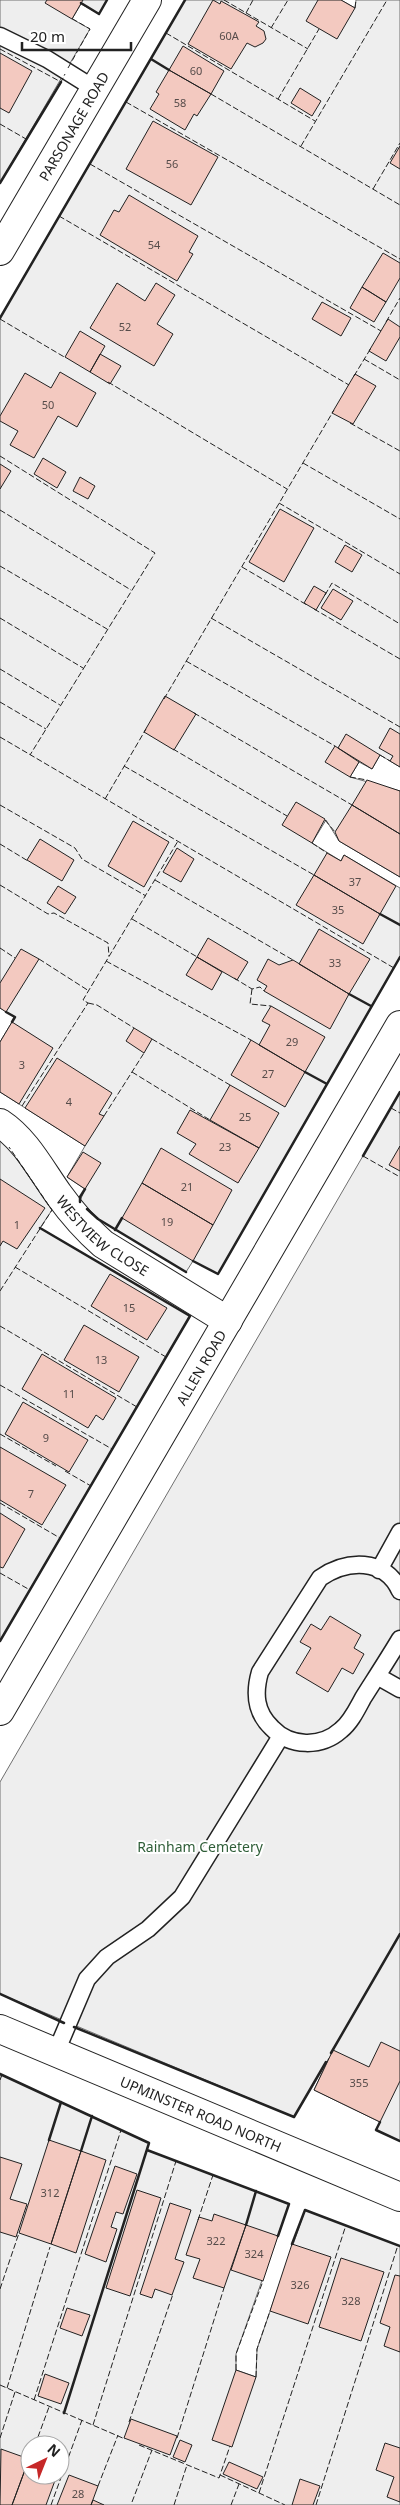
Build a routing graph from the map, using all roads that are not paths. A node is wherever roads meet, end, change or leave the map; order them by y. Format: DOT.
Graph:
graph roads {
  1 [pos="147,0"];
  2 [pos="0,36"];
  3 [pos="95,89"];
  4 [pos="0,251"];
  5 [pos="400,1025"];
  6 [pos="0,1123"];
  7 [pos="228,1321"];
  8 [pos="400,1532"];
  9 [pos="379,1570"];
  10 [pos="400,1590"];
  11 [pos="400,1639"];
  12 [pos="377,1676"];
  13 [pos="400,1689"];
  14 [pos="0,1711"];
  15 [pos="282,1736"];
  16 [pos="0,2029"];
  17 [pos="56,2052"];
  18 [pos="400,2197"];
  1 -- 3 [label="street, PARSONAGE ROAD"];
  2 -- 3 [label="lane"];
  3 -- 4 [label="street, PARSONAGE ROAD"];
  5 -- 7 [label="street, ALLEN ROAD"];
  6 -- 7 [label="street, WESTVIEW CLOSE"];
  7 -- 14 [label="street, ALLEN ROAD"];
  8 -- 9 [label="lane"];
  9 -- 10 [label="lane"];
  9 -- 15 [label="lane"];
  11 -- 12 [label="lane"];
  12 -- 13 [label="lane"];
  12 -- 15 [label="lane"];
  15 -- 17 [label="lane"];
  16 -- 17 [label="street, UPMINSTER ROAD NORTH"];
  17 -- 18 [label="street, UPMINSTER ROAD NORTH"];
}
